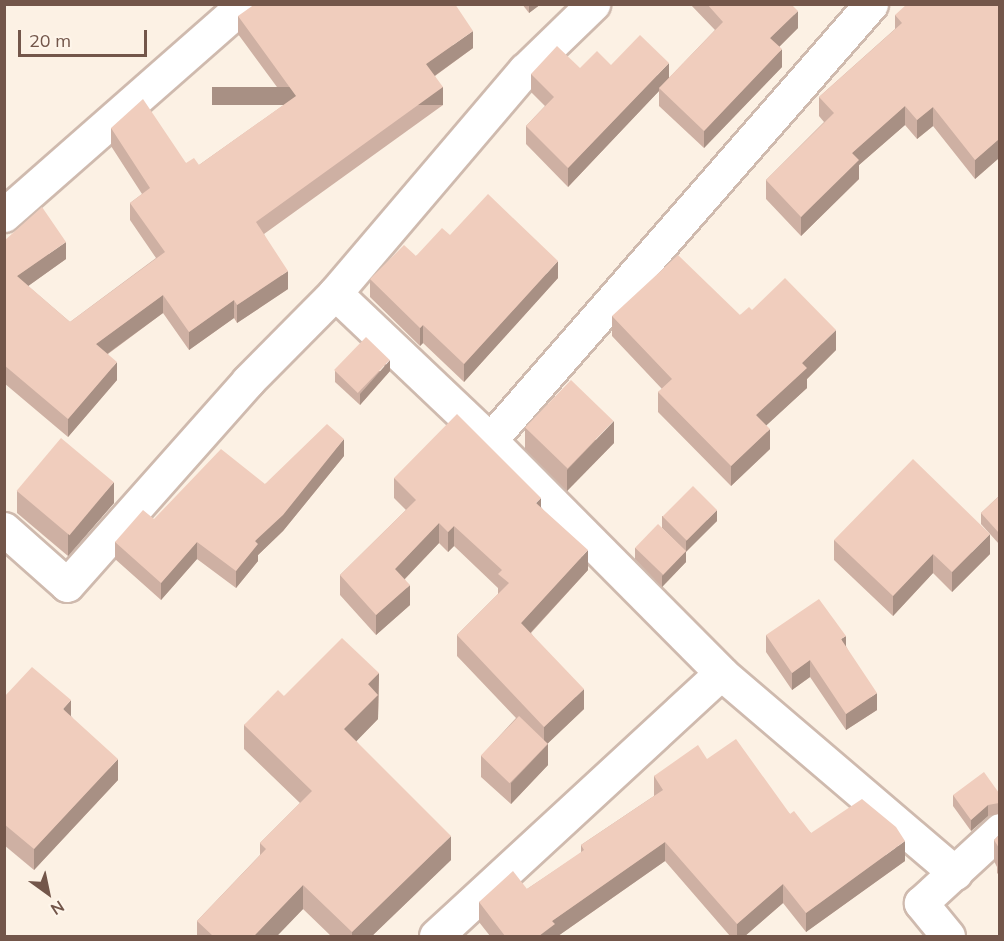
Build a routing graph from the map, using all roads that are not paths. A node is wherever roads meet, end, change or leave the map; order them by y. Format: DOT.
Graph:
graph roads {
  1 [pos="244,4"];
  2 [pos="593,4"];
  3 [pos="871,4"];
  4 [pos="4,215"];
  5 [pos="334,293"];
  6 [pos="490,440"];
  7 [pos="4,529"];
  8 [pos="721,673"];
  9 [pos="999,830"];
  10 [pos="955,873"];
  11 [pos="436,936"];
  12 [pos="948,936"];
  1 -- 4 [label="street"];
  2 -- 5 [label="street"];
  3 -- 6 [label="street"];
  5 -- 6 [label="street"];
  5 -- 7 [label="street"];
  6 -- 8 [label="street"];
  8 -- 10 [label="street"];
  8 -- 11 [label="street"];
  9 -- 10 [label="street"];
  10 -- 12 [label="street"];
}
